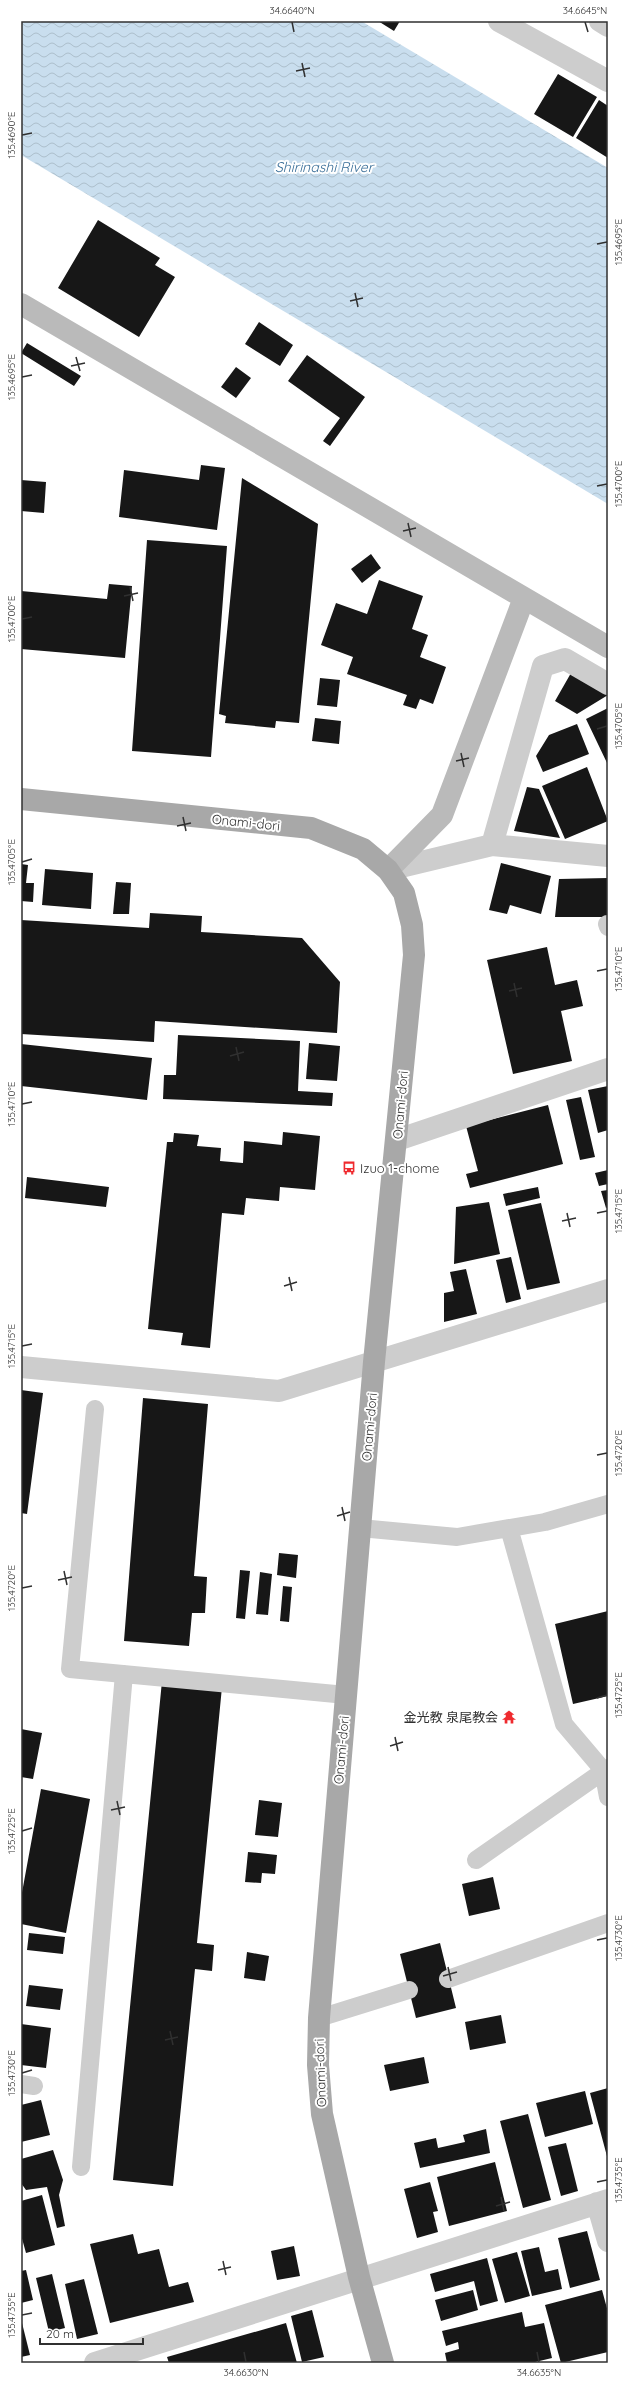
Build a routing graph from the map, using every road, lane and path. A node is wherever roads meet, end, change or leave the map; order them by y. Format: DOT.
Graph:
graph roads {
  1 [pos="499,21"];
  2 [pos="600,21"];
  3 [pos="608,26"];
  4 [pos="608,80"];
  5 [pos="21,304"];
  6 [pos="524,598"];
  7 [pos="608,647"];
  8 [pos="608,684"];
  9 [pos="21,799"];
  10 [pos="492,845"];
  11 [pos="608,856"];
  12 [pos="388,870"];
  13 [pos="608,1069"];
  14 [pos="397,1140"];
  15 [pos="608,1290"];
  16 [pos="374,1362"];
  17 [pos="21,1367"];
  18 [pos="95,1409"];
  19 [pos="608,1504"];
  20 [pos="360,1528"];
  21 [pos="509,1528"];
  22 [pos="124,1674"];
  23 [pos="346,1695"];
  24 [pos="606,1769"];
  25 [pos="608,1797"];
  26 [pos="476,1860"];
  27 [pos="608,1923"];
  28 [pos="448,1979"];
  29 [pos="409,1990"];
  30 [pos="319,2018"];
  31 [pos="81,2167"];
  32 [pos="602,2201"];
  33 [pos="608,2241"];
  34 [pos="359,2277"];
  35 [pos="95,2363"];
  36 [pos="383,2363"];
  1 -- 4 [label="street"];
  2 -- 3 [label="street"];
  5 -- 6 [label="street"];
  6 -- 7 [label="street"];
  6 -- 12 [label="street"];
  8 -- 10 [label="street"];
  9 -- 12 [label="main road, Onami-dori"];
  10 -- 11 [label="street"];
  10 -- 12 [label="street"];
  12 -- 14 [label="main road, Onami-dori"];
  13 -- 14 [label="street"];
  14 -- 16 [label="main road, Onami-dori"];
  15 -- 16 [label="street"];
  16 -- 17 [label="street"];
  16 -- 20 [label="main road, Onami-dori"];
  18 -- 22 [label="lane"];
  19 -- 21 [label="lane"];
  20 -- 21 [label="lane"];
  20 -- 23 [label="main road, Onami-dori"];
  21 -- 24 [label="lane"];
  22 -- 23 [label="lane"];
  22 -- 31 [label="lane"];
  23 -- 30 [label="main road, Onami-dori"];
  24 -- 25 [label="lane"];
  24 -- 26 [label="lane"];
  27 -- 28 [label="lane"];
  29 -- 30 [label="lane"];
  30 -- 34 [label="main road, Onami-dori"];
  32 -- 33 [label="street"];
  32 -- 34 [label="street"];
  34 -- 35 [label="street"];
  34 -- 36 [label="main road, Onami-dori"];
}
